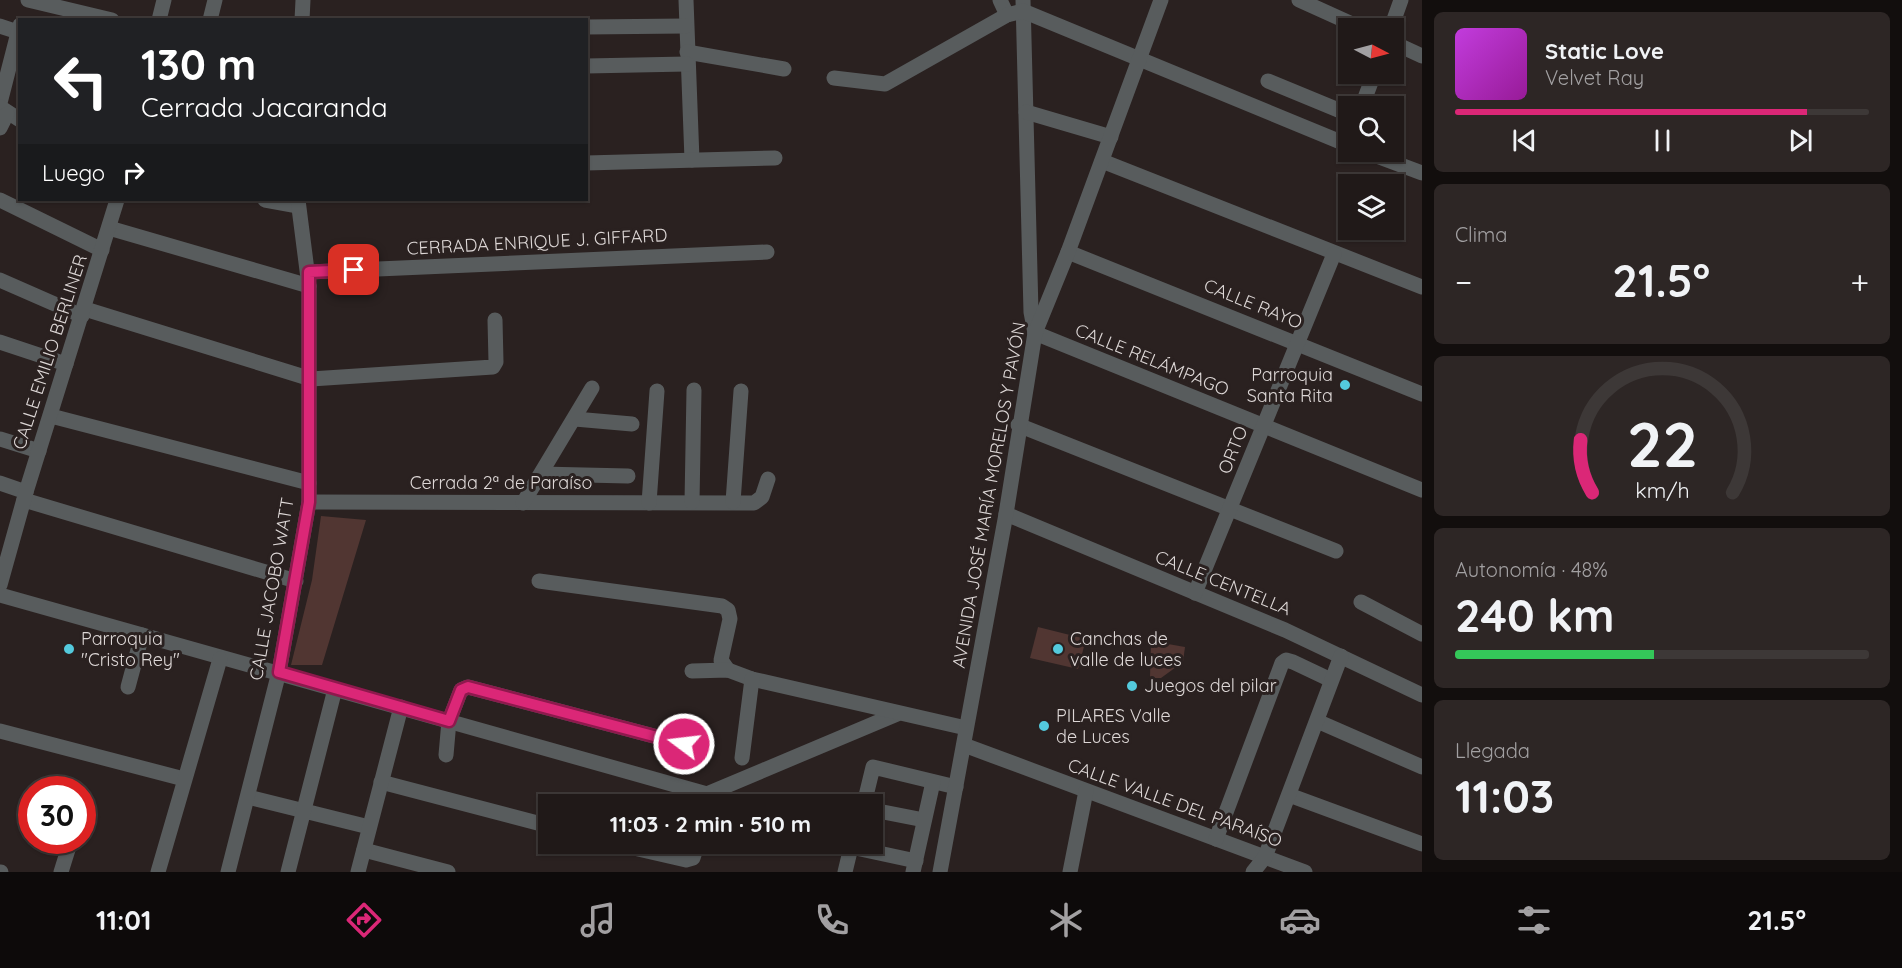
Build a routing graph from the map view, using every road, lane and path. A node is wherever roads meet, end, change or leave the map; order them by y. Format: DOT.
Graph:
graph roads {
  1 [pos="26,0"];
  2 [pos="164,0"];
  3 [pos="215,0"];
  4 [pos="303,0"];
  5 [pos="686,0"];
  6 [pos="1000,0"];
  7 [pos="1161,0"];
  8 [pos="1299,0"];
  9 [pos="1401,0"];
  10 [pos="1023,6"];
  11 [pos="1007,15"];
  12 [pos="21,18"];
  13 [pos="103,18"];
  14 [pos="160,18"];
  15 [pos="210,18"];
  16 [pos="302,18"];
  17 [pos="1339,18"];
  18 [pos="1395,18"];
  19 [pos="18,25"];
  20 [pos="0,26"];
  21 [pos="685,26"];
  22 [pos="588,27"];
  23 [pos="18,31"];
  24 [pos="1404,48"];
  25 [pos="1422,56"];
  26 [pos="687,58"];
  27 [pos="1139,58"];
  28 [pos="588,66"];
  29 [pos="784,69"];
  30 [pos="834,78"];
  31 [pos="1269,81"];
  32 [pos="1338,110"];
  33 [pos="1026,112"];
  34 [pos="5,114"];
  35 [pos="1111,137"];
  36 [pos="1338,138"];
  37 [pos="775,158"];
  38 [pos="692,160"];
  39 [pos="1102,161"];
  40 [pos="1393,162"];
  41 [pos="588,163"];
  42 [pos="1422,173"];
  43 [pos="0,200"];
  44 [pos="117,201"];
  45 [pos="276,201"];
  46 [pos="298,203"];
  47 [pos="109,228"];
  48 [pos="102,250"];
  49 [pos="767,252"];
  50 [pos="1068,252"];
  51 [pos="1334,254"];
  52 [pos="309,279"];
  53 [pos="0,280"];
  54 [pos="1422,287"];
  55 [pos="83,313"];
  56 [pos="495,320"];
  57 [pos="1035,333"];
  58 [pos="0,342"];
  59 [pos="1299,344"];
  60 [pos="66,364"];
  61 [pos="311,379"];
  62 [pos="592,388"];
  63 [pos="657,390"];
  64 [pos="694,390"];
  65 [pos="741,391"];
  66 [pos="1422,394"];
  67 [pos="51,416"];
  68 [pos="575,419"];
  69 [pos="632,424"];
  70 [pos="1018,425"];
  71 [pos="1263,426"];
  72 [pos="0,439"];
  73 [pos="39,451"];
  74 [pos="541,474"];
  75 [pos="628,476"];
  76 [pos="768,479"];
  77 [pos="0,483"];
  78 [pos="309,483"];
  79 [pos="1422,490"];
  80 [pos="25,496"];
  81 [pos="309,502"];
  82 [pos="692,502"];
  83 [pos="733,502"];
  84 [pos="523,503"];
  85 [pos="649,503"];
  86 [pos="1231,508"];
  87 [pos="1006,514"];
  88 [pos="1336,551"];
  89 [pos="2,569"];
  90 [pos="296,581"];
  91 [pos="539,581"];
  92 [pos="0,585"];
  93 [pos="1195,593"];
  94 [pos="0,595"];
  95 [pos="1361,602"];
  96 [pos="1422,634"];
  97 [pos="142,635"];
  98 [pos="1341,656"];
  99 [pos="220,658"];
  100 [pos="728,670"];
  101 [pos="692,671"];
  102 [pos="279,672"];
  103 [pos="752,679"];
  104 [pos="1331,680"];
  105 [pos="128,687"];
  106 [pos="335,689"];
  107 [pos="1422,695"];
  108 [pos="401,707"];
  109 [pos="897,714"];
  110 [pos="449,721"];
  111 [pos="1317,721"];
  112 [pos="966,728"];
  113 [pos="0,731"];
  114 [pos="684,744"];
  115 [pos="964,745"];
  116 [pos="446,755"];
  117 [pos="742,758"];
  118 [pos="1422,767"];
  119 [pos="184,779"];
  120 [pos="381,782"];
  121 [pos="933,782"];
  122 [pos="956,787"];
  123 [pos="1086,790"];
  124 [pos="690,794"];
  125 [pos="717,794"];
  126 [pos="866,794"];
  127 [pos="1289,795"];
  128 [pos="248,797"];
  129 [pos="303,811"];
  130 [pos="883,812"];
  131 [pos="924,820"];
  132 [pos="538,823"];
  133 [pos="369,827"];
  134 [pos="1216,839"];
  135 [pos="1422,844"];
  136 [pos="364,850"];
  137 [pos="67,854"];
  138 [pos="660,854"];
  139 [pos="694,854"];
  140 [pos="849,854"];
  141 [pos="878,854"];
  142 [pos="1265,857"];
  143 [pos="915,866"];
  144 [pos="61,872"];
  145 [pos="158,872"];
  146 [pos="228,872"];
  147 [pos="288,872"];
  148 [pos="358,872"];
  149 [pos="448,872"];
  150 [pos="845,872"];
  151 [pos="940,872"];
  152 [pos="1070,872"];
  153 [pos="1253,872"];
  154 [pos="1305,872"];
  1 -- 12 [label="street"];
  1 -- 13 [label="street"];
  2 -- 14 [label="street"];
  3 -- 15 [label="street"];
  4 -- 16 [label="street"];
  5 -- 21 [label="street"];
  6 -- 11 [label="street"];
  7 -- 27 [label="street, AVENIDA JOSÉ MARÍA MORELOS Y PAVÓN"];
  8 -- 17 [label="street"];
  9 -- 18 [label="street"];
  10 -- 11 [label="street"];
  10 -- 27 [label="street"];
  10 -- 33 [label="street"];
  11 -- 30 [label="street"];
  19 -- 20 [label="street"];
  21 -- 22 [label="street"];
  21 -- 26 [label="street"];
  23 -- 34 [label="street"];
  24 -- 25 [label="street"];
  26 -- 28 [label="street"];
  26 -- 29 [label="street"];
  26 -- 38 [label="street"];
  27 -- 35 [label="street, AVENIDA JOSÉ MARÍA MORELOS Y PAVÓN"];
  27 -- 36 [label="street"];
  31 -- 32 [label="street"];
  33 -- 35 [label="street"];
  33 -- 57 [label="street"];
  35 -- 39 [label="street, AVENIDA JOSÉ MARÍA MORELOS Y PAVÓN"];
  37 -- 38 [label="street"];
  38 -- 41 [label="street"];
  39 -- 50 [label="street, AVENIDA JOSÉ MARÍA MORELOS Y PAVÓN"];
  39 -- 51 [label="street"];
  40 -- 42 [label="street"];
  43 -- 48 [label="street"];
  44 -- 47 [label="street, CALLE EMILIO BERLINER"];
  45 -- 46 [label="street"];
  46 -- 52 [label="street, CALLE JACOBO WATT"];
  47 -- 48 [label="street, CALLE EMILIO BERLINER"];
  47 -- 52 [label="street, CERRADA ENRIQUE J. GIFFARD"];
  48 -- 55 [label="street, CALLE EMILIO BERLINER"];
  49 -- 52 [label="street, CERRADA ENRIQUE J. GIFFARD"];
  50 -- 57 [label="street, AVENIDA JOSÉ MARÍA MORELOS Y PAVÓN"];
  50 -- 59 [label="street, CALLE RAYO"];
  51 -- 54 [label="street"];
  51 -- 59 [label="street, ORTO"];
  52 -- 61 [label="street, CALLE JACOBO WATT"];
  53 -- 55 [label="street"];
  55 -- 60 [label="street, CALLE EMILIO BERLINER"];
  55 -- 61 [label="street"];
  56 -- 61 [label="street"];
  57 -- 70 [label="street, AVENIDA JOSÉ MARÍA MORELOS Y PAVÓN"];
  57 -- 71 [label="street, CALLE RELÁMPAGO"];
  58 -- 60 [label="street"];
  59 -- 66 [label="street, CALLE RAYO"];
  59 -- 71 [label="street, ORTO"];
  60 -- 67 [label="street, CALLE EMILIO BERLINER"];
  61 -- 78 [label="street, CALLE JACOBO WATT"];
  62 -- 68 [label="street"];
  63 -- 85 [label="street"];
  64 -- 82 [label="street"];
  65 -- 83 [label="street"];
  67 -- 73 [label="street, CALLE EMILIO BERLINER"];
  67 -- 78 [label="street"];
  68 -- 69 [label="street"];
  68 -- 74 [label="street"];
  70 -- 86 [label="street"];
  70 -- 87 [label="street, AVENIDA JOSÉ MARÍA MORELOS Y PAVÓN"];
  71 -- 79 [label="street, CALLE RELÁMPAGO"];
  71 -- 86 [label="street, ORTO"];
  72 -- 73 [label="street"];
  73 -- 80 [label="street, CALLE EMILIO BERLINER"];
  74 -- 75 [label="street"];
  74 -- 84 [label="street"];
  76 -- 83 [label="street, Cerrada 2ª de Paraíso"];
  77 -- 80 [label="street"];
  78 -- 81 [label="street, CALLE JACOBO WATT"];
  80 -- 89 [label="street, CALLE EMILIO BERLINER"];
  80 -- 90 [label="street"];
  81 -- 84 [label="street, Cerrada 2ª de Paraíso"];
  81 -- 90 [label="street, CALLE JACOBO WATT"];
  82 -- 83 [label="street, Cerrada 2ª de Paraíso"];
  82 -- 85 [label="street, Cerrada 2ª de Paraíso"];
  84 -- 85 [label="street, Cerrada 2ª de Paraíso"];
  86 -- 88 [label="street"];
  86 -- 93 [label="street, ORTO"];
  87 -- 93 [label="street, CALLE CENTELLA"];
  87 -- 112 [label="street, AVENIDA JOSÉ MARÍA MORELOS Y PAVÓN"];
  89 -- 92 [label="street, CALLE EMILIO BERLINER"];
  90 -- 102 [label="street, CALLE JACOBO WATT"];
  91 -- 100 [label="street"];
  93 -- 98 [label="street, CALLE CENTELLA"];
  94 -- 97 [label="street"];
  95 -- 96 [label="street"];
  97 -- 99 [label="street"];
  97 -- 105 [label="street"];
  98 -- 104 [label="street"];
  98 -- 107 [label="street, CALLE CENTELLA"];
  99 -- 102 [label="street"];
  99 -- 119 [label="street"];
  100 -- 101 [label="street"];
  100 -- 103 [label="street"];
  102 -- 106 [label="street"];
  102 -- 128 [label="street, CALLE JACOBO WATT"];
  103 -- 109 [label="street"];
  103 -- 117 [label="street"];
  104 -- 111 [label="street"];
  104 -- 134 [label="street"];
  106 -- 108 [label="street"];
  106 -- 129 [label="street"];
  108 -- 110 [label="street"];
  108 -- 120 [label="street"];
  109 -- 112 [label="street"];
  109 -- 125 [label="street"];
  110 -- 114 [label="street"];
  110 -- 116 [label="street"];
  110 -- 124 [label="street"];
  111 -- 118 [label="street"];
  111 -- 127 [label="street"];
  112 -- 115 [label="street, AVENIDA JOSÉ MARÍA MORELOS Y PAVÓN"];
  113 -- 119 [label="street"];
  115 -- 122 [label="street, AVENIDA JOSÉ MARÍA MORELOS Y PAVÓN"];
  115 -- 123 [label="street, CALLE VALLE DEL PARAÍSO"];
  119 -- 145 [label="street"];
  120 -- 132 [label="street"];
  120 -- 133 [label="street"];
  121 -- 122 [label="street"];
  121 -- 126 [label="street"];
  121 -- 131 [label="street"];
  122 -- 151 [label="street, AVENIDA JOSÉ MARÍA MORELOS Y PAVÓN"];
  123 -- 134 [label="street, CALLE VALLE DEL PARAÍSO"];
  123 -- 152 [label="street"];
  127 -- 135 [label="street"];
  127 -- 142 [label="street"];
  128 -- 129 [label="street"];
  128 -- 146 [label="street, CALLE JACOBO WATT"];
  129 -- 133 [label="street"];
  129 -- 147 [label="street"];
  130 -- 131 [label="street"];
  131 -- 143 [label="street"];
  133 -- 136 [label="street"];
  134 -- 142 [label="street, CALLE VALLE DEL PARAÍSO"];
  136 -- 148 [label="street"];
  136 -- 149 [label="street"];
  137 -- 144 [label="street"];
  138 -- 139 [label="street"];
  140 -- 150 [label="street"];
  141 -- 143 [label="street"];
  142 -- 153 [label="street"];
  142 -- 154 [label="street, CALLE VALLE DEL PARAÍSO"];
}
